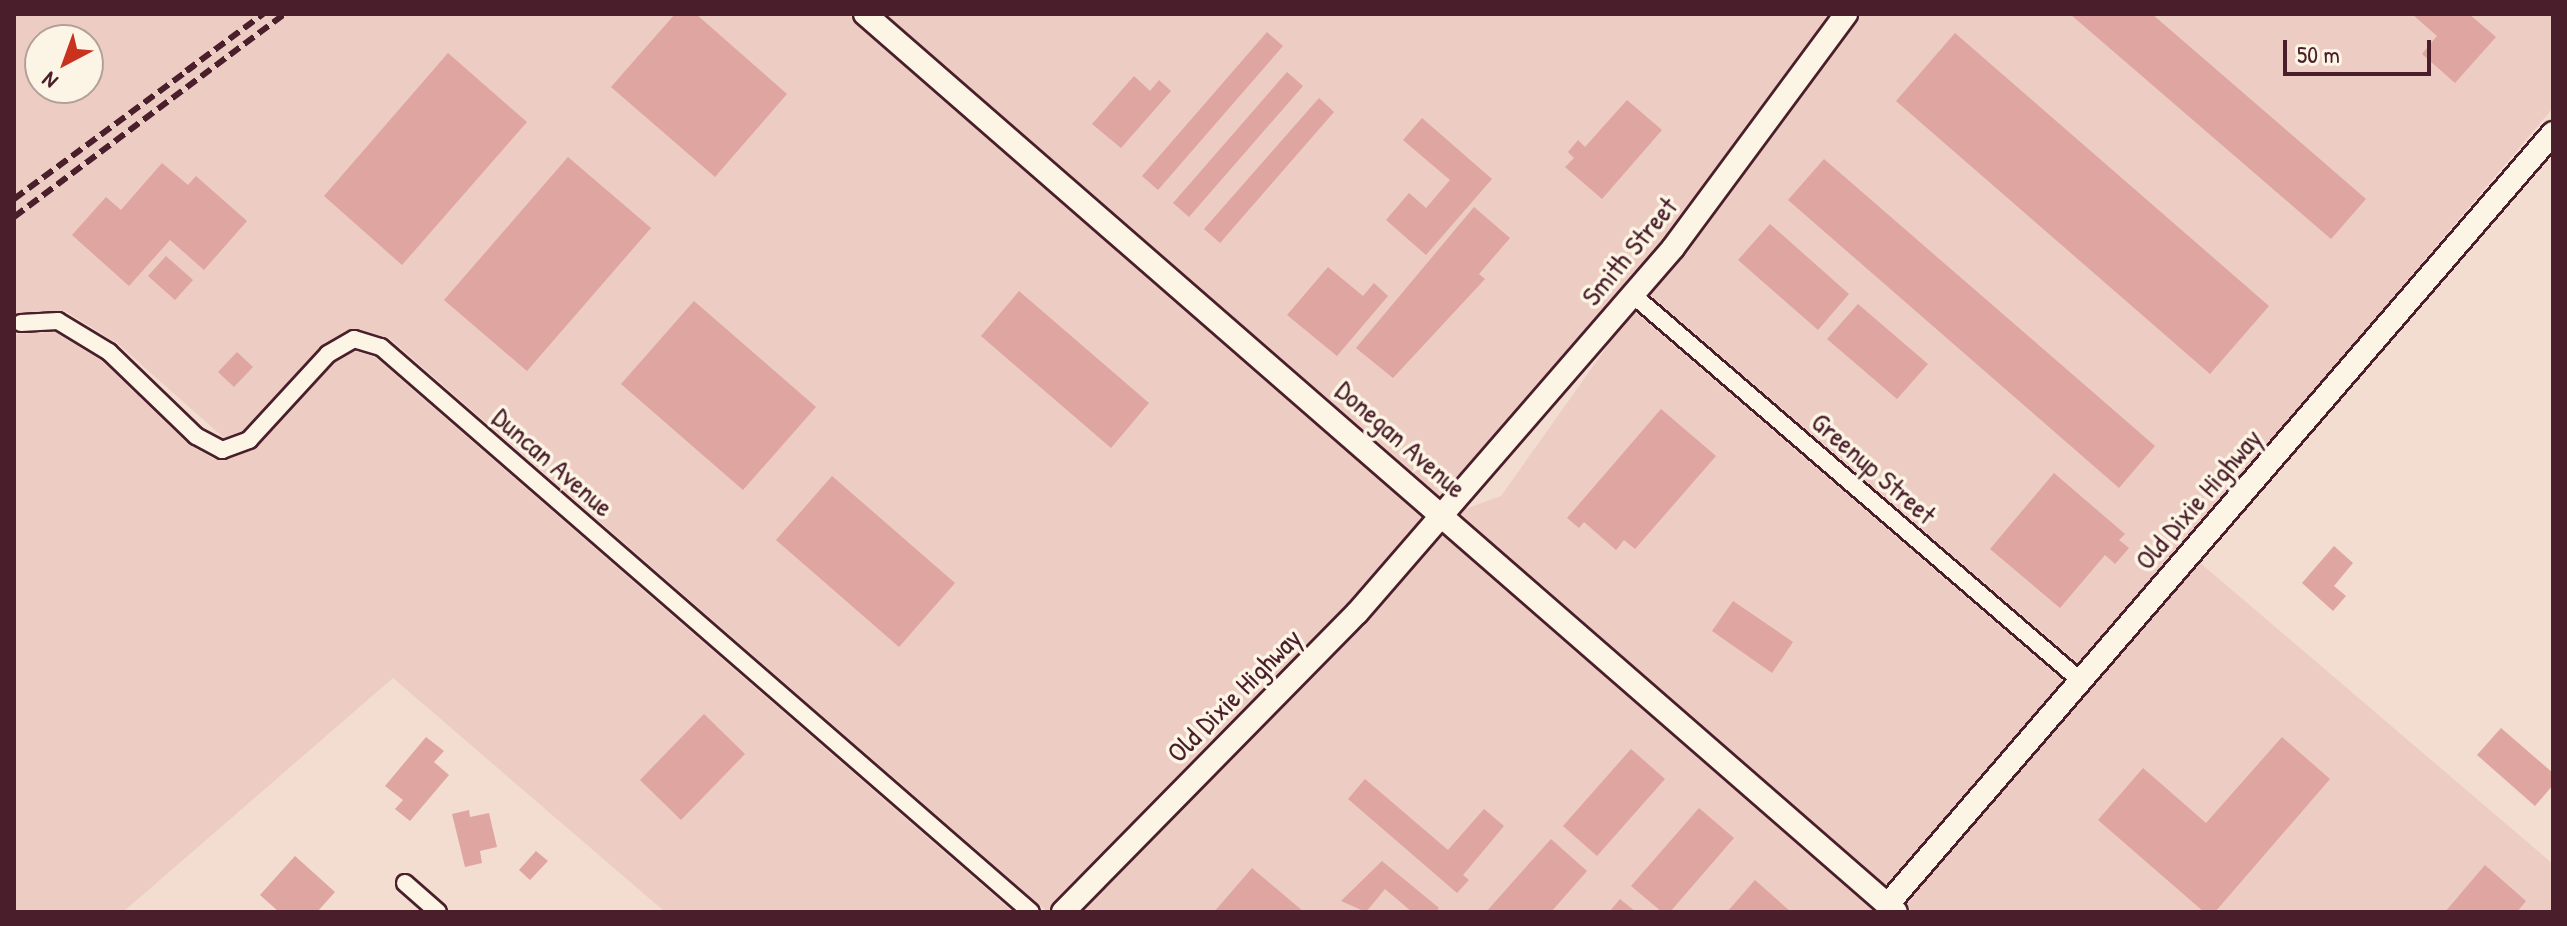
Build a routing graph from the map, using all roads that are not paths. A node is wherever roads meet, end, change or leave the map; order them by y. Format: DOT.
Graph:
graph roads {
  1 [pos="865,14"];
  2 [pos="1846,14"];
  3 [pos="2553,133"];
  4 [pos="1633,295"];
  5 [pos="21,323"];
  6 [pos="1442,514"];
  7 [pos="2081,681"];
  8 [pos="405,883"];
  9 [pos="1892,908"];
  10 [pos="438,912"];
  11 [pos="1031,912"];
  12 [pos="1063,912"];
  1 -- 6 [label="street, Donegan Avenue"];
  2 -- 4 [label="street, Smith Street"];
  3 -- 7 [label="street, Old Dixie Highway"];
  4 -- 6 [label="street, Smith Street"];
  4 -- 7 [label="street, Greenup Street"];
  5 -- 11 [label="street, Duncan Avenue"];
  6 -- 9 [label="street, Donegan Avenue"];
  6 -- 12 [label="street, Old Dixie Highway"];
  7 -- 9 [label="street, Old Dixie Highway"];
  8 -- 10 [label="street"];
}
